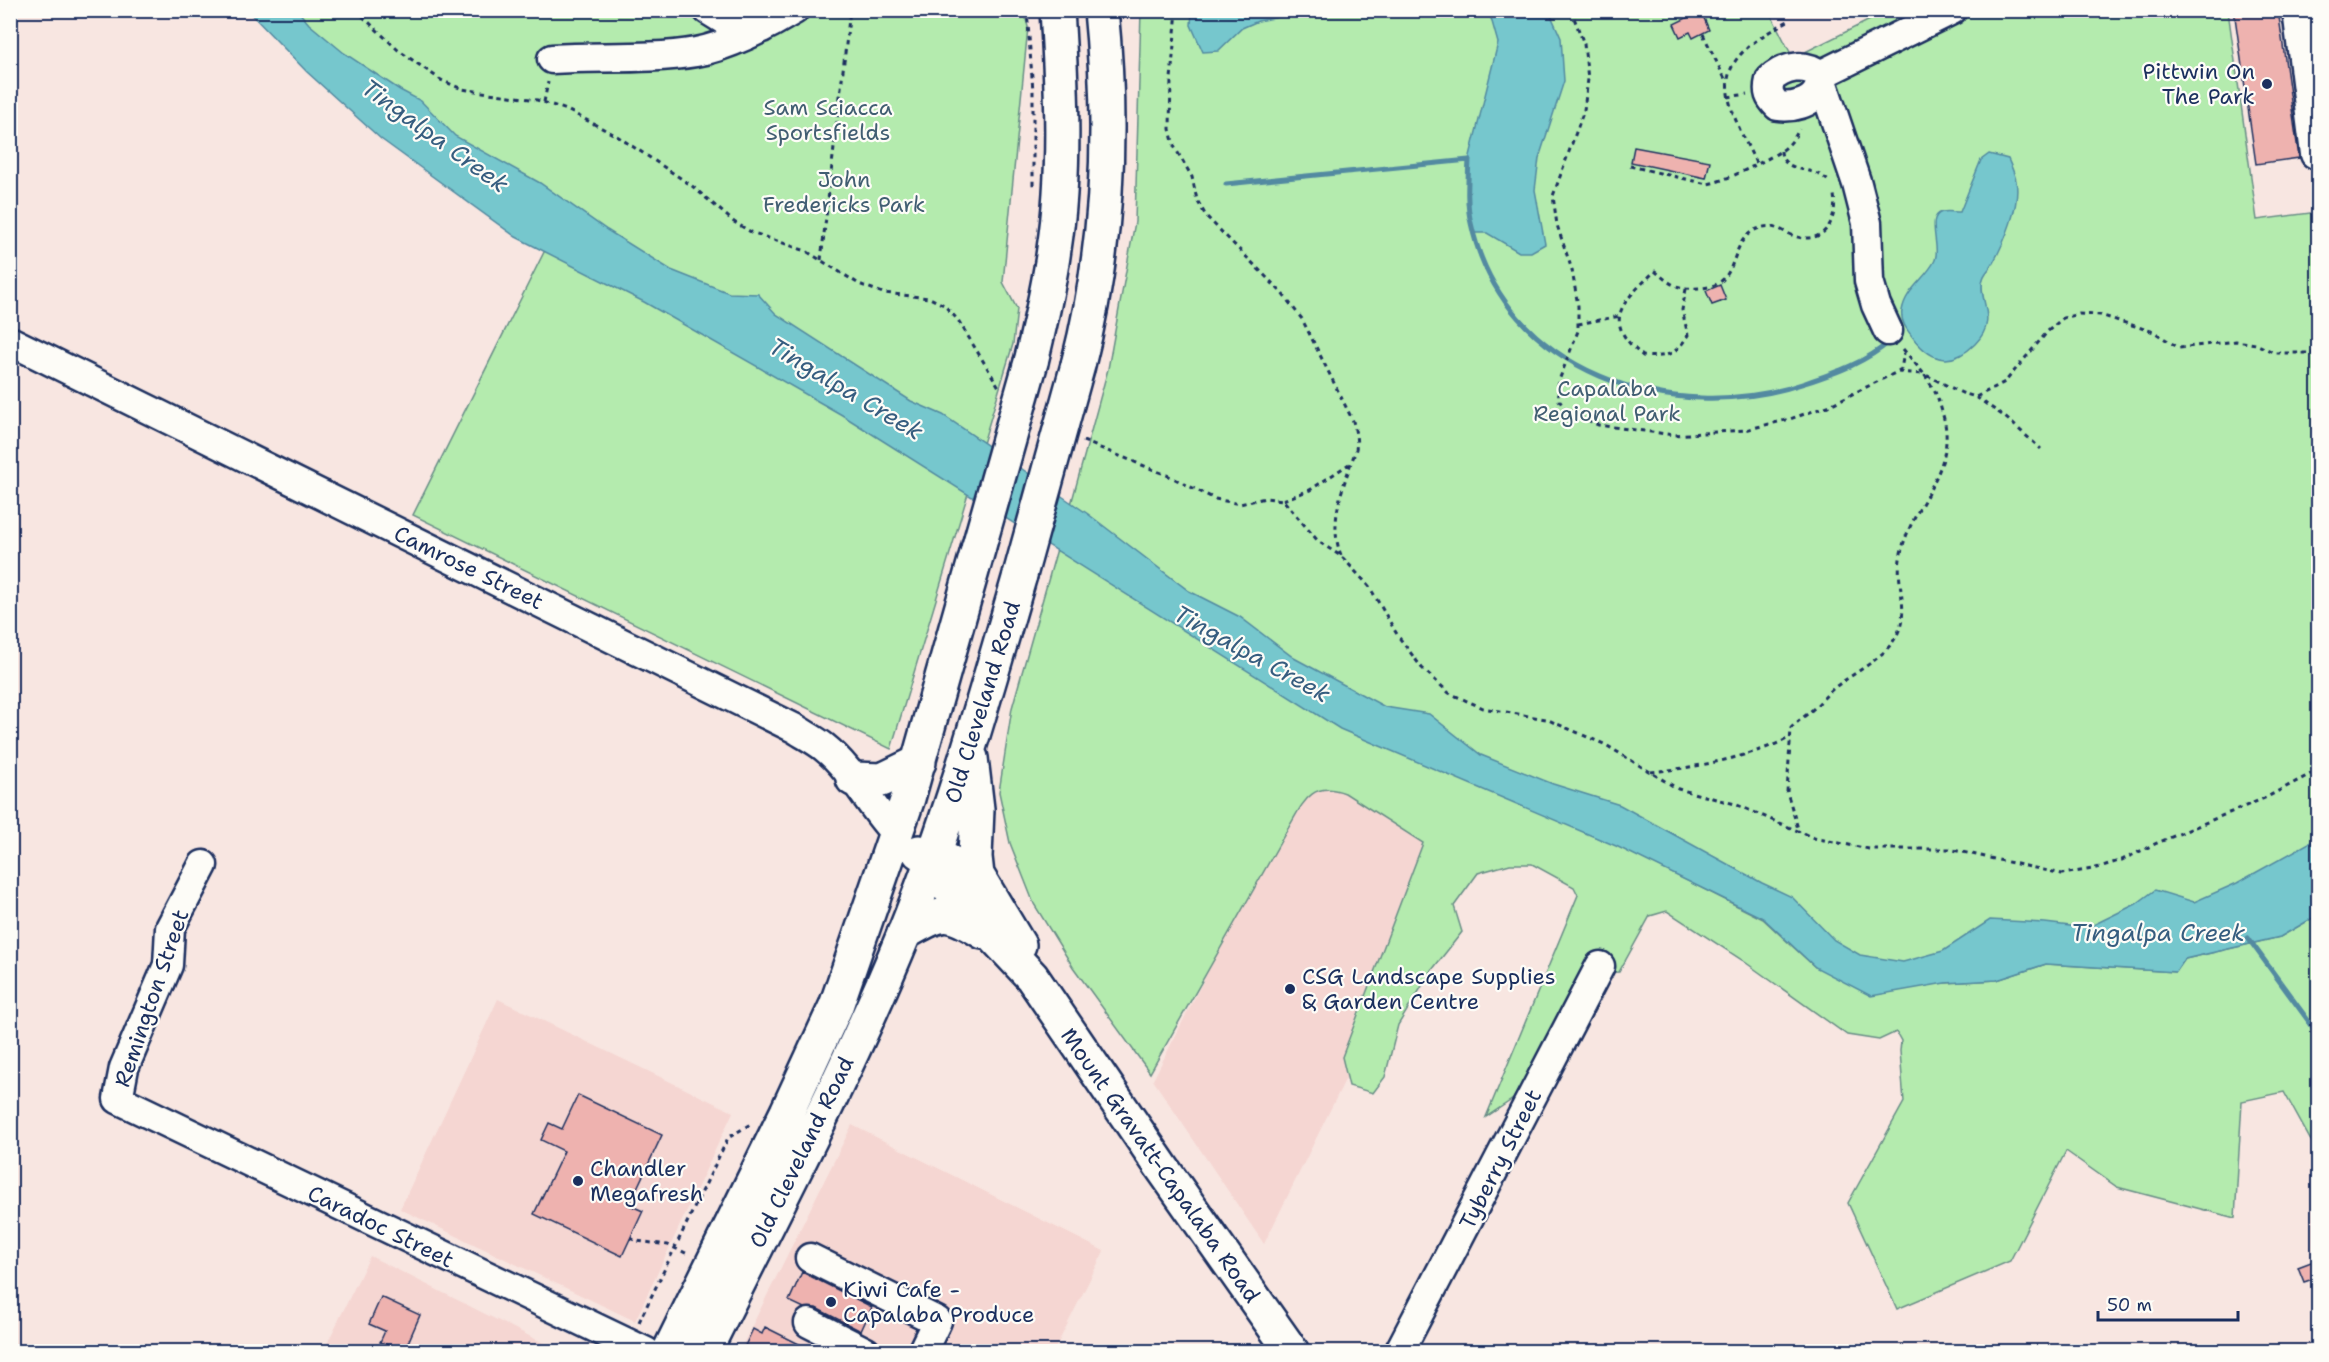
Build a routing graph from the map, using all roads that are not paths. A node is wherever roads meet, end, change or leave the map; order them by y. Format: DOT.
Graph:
graph roads {
  1 [pos="708,10"];
  2 [pos="794,10"];
  3 [pos="1057,10"];
  4 [pos="1101,10"];
  5 [pos="1952,10"];
  6 [pos="2298,10"];
  7 [pos="765,28"];
  8 [pos="552,60"];
  9 [pos="1820,75"];
  10 [pos="2315,154"];
  11 [pos="10,341"];
  12 [pos="1897,342"];
  13 [pos="970,750"];
  14 [pos="918,762"];
  15 [pos="853,779"];
  16 [pos="896,834"];
  17 [pos="932,861"];
  18 [pos="203,865"];
  19 [pos="977,875"];
  20 [pos="904,933"];
  21 [pos="997,940"];
  22 [pos="1600,966"];
  23 [pos="1032,977"];
  24 [pos="118,1099"];
  25 [pos="810,1258"];
  26 [pos="809,1323"];
  27 [pos="646,1352"];
  28 [pos="669,1352"];
  29 [pos="704,1352"];
  30 [pos="866,1352"];
  31 [pos="922,1352"];
  32 [pos="1292,1352"];
  33 [pos="1399,1352"];
  1 -- 7 [label="street"];
  2 -- 7 [label="street"];
  3 -- 14 [label="main road, Old Cleveland Road, bridge"];
  4 -- 13 [label="main road, Old Cleveland Road, bridge"];
  5 -- 9 [label="street"];
  6 -- 10 [label="street"];
  7 -- 8 [label="street"];
  9 -- 9 [label="street"];
  9 -- 12 [label="street"];
  11 -- 15 [label="street, Camrose Street"];
  13 -- 17 [label="main road, Old Cleveland Road"];
  13 -- 19 [label="main road"];
  14 -- 15 [label="main road"];
  14 -- 16 [label="main road, Old Cleveland Road"];
  15 -- 16 [label="street, Camrose Street"];
  16 -- 17 [label="main road, Mount Gravatt-Capalaba Road"];
  16 -- 28 [label="main road, Old Cleveland Road"];
  17 -- 19 [label="main road, Mount Gravatt-Capalaba Road"];
  17 -- 20 [label="main road, Old Cleveland Road"];
  17 -- 21 [label="main road, Mount Gravatt-Capalaba Road"];
  18 -- 24 [label="street, Remington Street"];
  19 -- 23 [label="main road, Mount Gravatt-Capalaba Road"];
  20 -- 21 [label="main road"];
  20 -- 29 [label="main road, Old Cleveland Road"];
  21 -- 23 [label="main road, Mount Gravatt-Capalaba Road"];
  22 -- 33 [label="street, Tyberry Street"];
  23 -- 32 [label="main road, Mount Gravatt-Capalaba Road"];
  24 -- 27 [label="street, Caradoc Street"];
  25 -- 31 [label="street"];
  26 -- 30 [label="street"];
}
